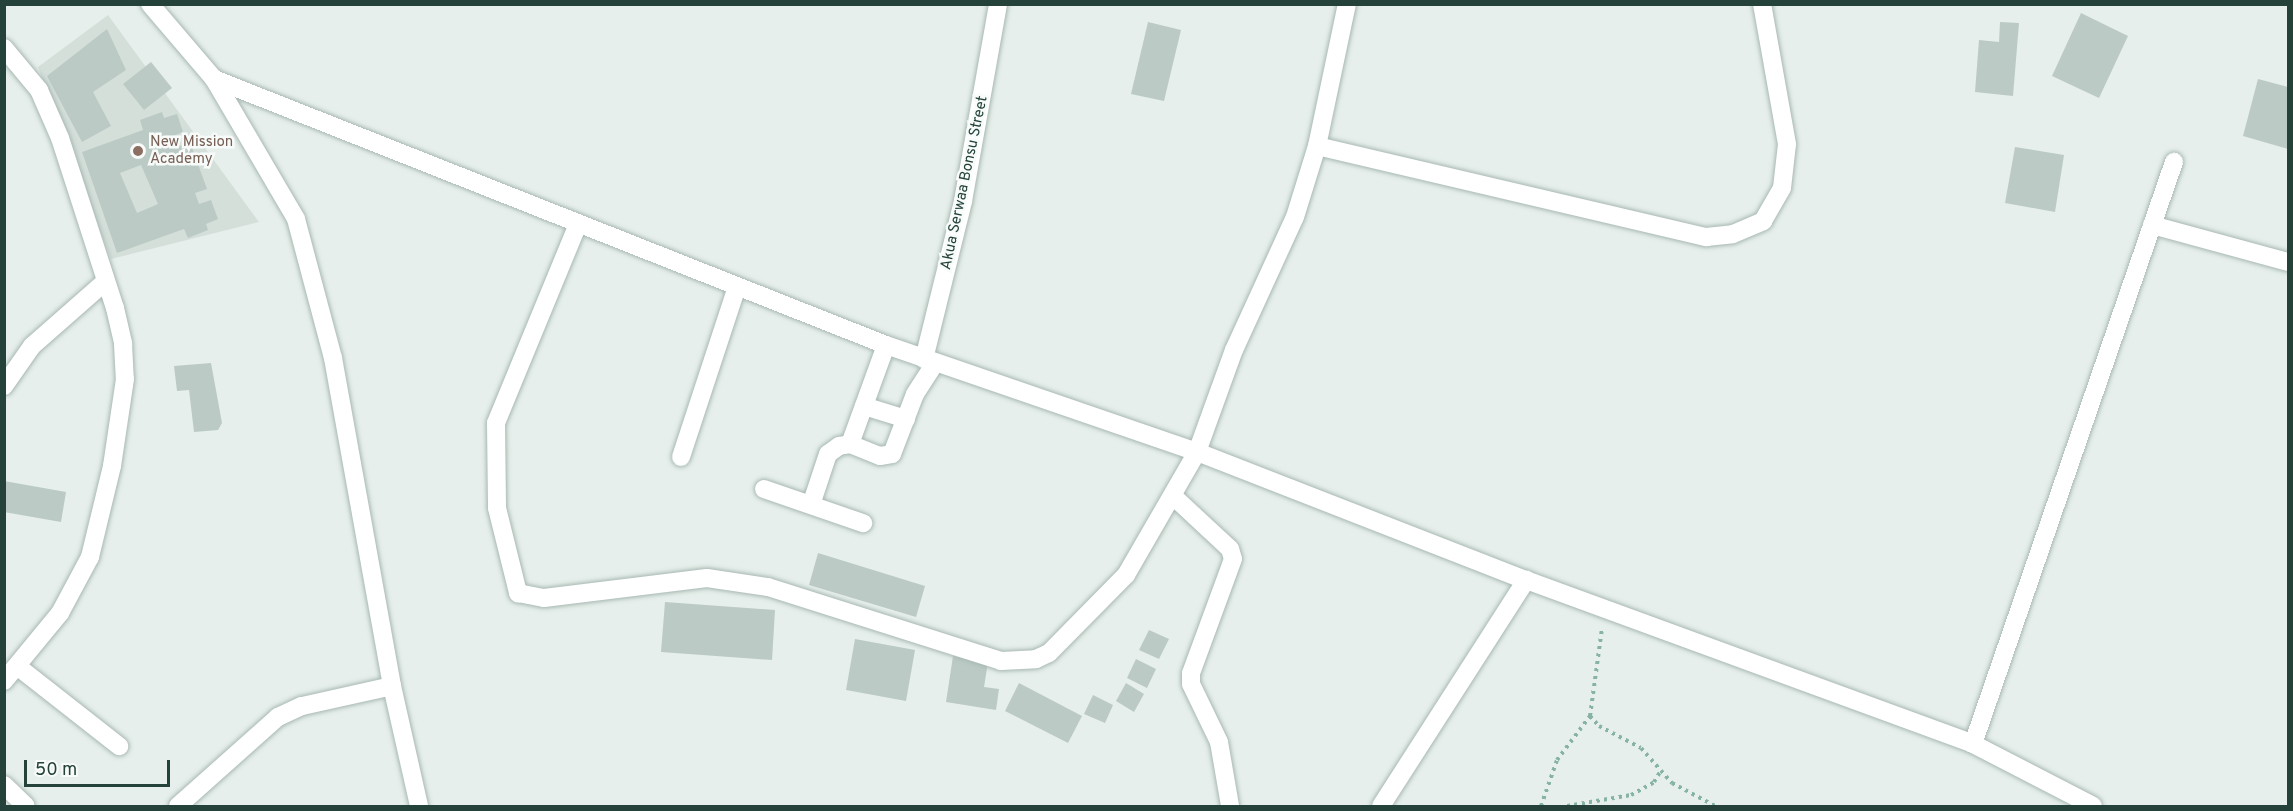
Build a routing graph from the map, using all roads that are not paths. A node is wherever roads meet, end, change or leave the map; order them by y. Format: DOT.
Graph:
graph roads {
  1 [pos="150,4"];
  2 [pos="998,4"];
  3 [pos="1347,4"];
  4 [pos="1761,4"];
  5 [pos="4,48"];
  6 [pos="214,79"];
  7 [pos="1317,146"];
  8 [pos="2174,162"];
  9 [pos="578,224"];
  10 [pos="2152,225"];
  11 [pos="2289,262"];
  12 [pos="106,281"];
  13 [pos="737,287"];
  14 [pos="886,345"];
  15 [pos="930,361"];
  16 [pos="4,386"];
  17 [pos="864,406"];
  18 [pos="906,419"];
  19 [pos="850,444"];
  20 [pos="1197,452"];
  21 [pos="681,457"];
  22 [pos="764,489"];
  23 [pos="1173,496"];
  24 [pos="811,505"];
  25 [pos="863,523"];
  26 [pos="1526,580"];
  27 [pos="17,666"];
  28 [pos="4,681"];
  29 [pos="392,686"];
  30 [pos="1973,744"];
  31 [pos="118,746"];
  32 [pos="4,784"];
  33 [pos="26,807"];
  34 [pos="178,807"];
  35 [pos="418,807"];
  36 [pos="1230,807"];
  37 [pos="1382,807"];
  38 [pos="2093,807"];
  1 -- 6 [label="street"];
  2 -- 15 [label="street, Akua Serwaa Bonsu Street"];
  3 -- 7 [label="street"];
  4 -- 7 [label="street"];
  5 -- 12 [label="street"];
  6 -- 9 [label="street"];
  6 -- 29 [label="street"];
  7 -- 20 [label="street"];
  8 -- 10 [label="street"];
  9 -- 13 [label="street"];
  9 -- 23 [label="street"];
  10 -- 11 [label="street"];
  10 -- 30 [label="street"];
  12 -- 16 [label="street"];
  12 -- 27 [label="street"];
  13 -- 14 [label="street"];
  13 -- 21 [label="street"];
  14 -- 15 [label="street"];
  14 -- 17 [label="street"];
  15 -- 18 [label="street, Akua Serwaa Bonsu Street"];
  15 -- 20 [label="street"];
  17 -- 18 [label="street"];
  17 -- 19 [label="street"];
  18 -- 19 [label="street, Akua Serwaa Bonsu Street"];
  19 -- 24 [label="street"];
  20 -- 23 [label="street"];
  20 -- 26 [label="street"];
  22 -- 24 [label="street"];
  23 -- 36 [label="street"];
  24 -- 25 [label="street"];
  26 -- 30 [label="street"];
  26 -- 37 [label="street"];
  27 -- 28 [label="street"];
  27 -- 31 [label="street"];
  29 -- 34 [label="street"];
  29 -- 35 [label="street"];
  30 -- 38 [label="street"];
  32 -- 33 [label="street"];
}
